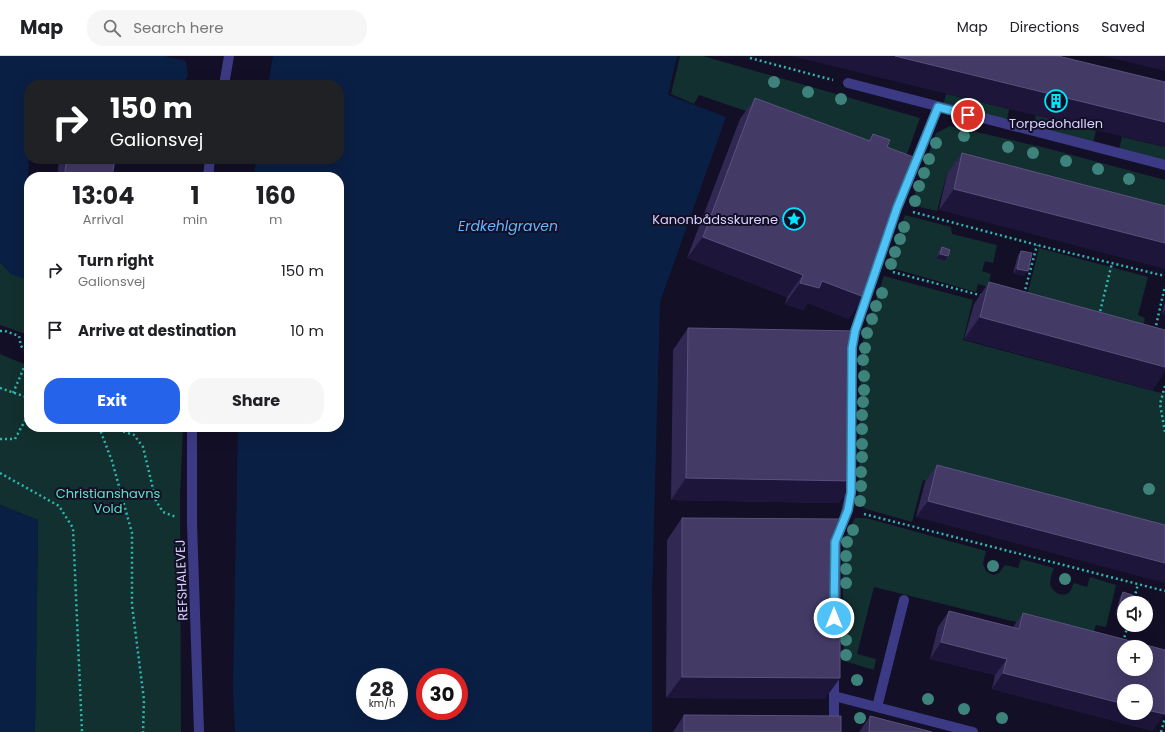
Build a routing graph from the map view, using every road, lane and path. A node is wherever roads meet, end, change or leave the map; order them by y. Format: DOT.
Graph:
graph roads {
  1 [pos="229,56"];
  2 [pos="750,58"];
  3 [pos="225,80"];
  4 [pos="848,83"];
  5 [pos="938,107"];
  6 [pos="1165,165"];
  7 [pos="897,208"];
  8 [pos="1037,245"];
  9 [pos="1112,263"];
  10 [pos="877,267"];
  11 [pos="1165,276"];
  12 [pos="1165,286"];
  13 [pos="984,296"];
  14 [pos="1023,299"];
  15 [pos="1099,319"];
  16 [pos="0,332"];
  17 [pos="1154,332"];
  18 [pos="24,349"];
  19 [pos="852,356"];
  20 [pos="24,366"];
  21 [pos="1165,386"];
  22 [pos="0,388"];
  23 [pos="12,393"];
  24 [pos="24,397"];
  25 [pos="24,422"];
  26 [pos="100,432"];
  27 [pos="125,432"];
  28 [pos="192,432"];
  29 [pos="1165,432"];
  30 [pos="0,439"];
  31 [pos="851,462"];
  32 [pos="0,472"];
  33 [pos="848,510"];
  34 [pos="192,523"];
  35 [pos="834,555"];
  36 [pos="1138,584"];
  37 [pos="1165,591"];
  38 [pos="1135,596"];
  39 [pos="904,600"];
  40 [pos="834,665"];
  41 [pos="834,696"];
  42 [pos="877,708"];
  43 [pos="1165,718"];
  44 [pos="82,732"];
  45 [pos="143,732"];
  46 [pos="199,732"];
  47 [pos="834,732"];
  48 [pos="973,732"];
  49 [pos="1162,732"];
  1 -- 3 [label="street"];
  2 -- 4 [label="path"];
  4 -- 5 [label="street"];
  5 -- 6 [label="street"];
  5 -- 7 [label="street"];
  7 -- 8 [label="path"];
  7 -- 10 [label="street"];
  8 -- 9 [label="path"];
  8 -- 14 [label="path"];
  9 -- 11 [label="path"];
  9 -- 15 [label="path"];
  10 -- 13 [label="path"];
  10 -- 19 [label="street"];
  12 -- 17 [label="path"];
  16 -- 18 [label="path"];
  20 -- 23 [label="path"];
  21 -- 29 [label="path"];
  22 -- 23 [label="path"];
  23 -- 24 [label="path"];
  25 -- 30 [label="path"];
  26 -- 45 [label="path"];
  27 -- 34 [label="path"];
  28 -- 34 [label="street, REFSHALEVEJ"];
  31 -- 33 [label="street"];
  32 -- 44 [label="path"];
  33 -- 35 [label="street"];
  33 -- 36 [label="path"];
  34 -- 46 [label="street, REFSHALEVEJ"];
  36 -- 37 [label="path"];
  36 -- 38 [label="path"];
  39 -- 42 [label="street"];
  40 -- 41 [label="street"];
  41 -- 42 [label="street"];
  41 -- 47 [label="street"];
  42 -- 48 [label="street"];
  43 -- 49 [label="path"];
}
